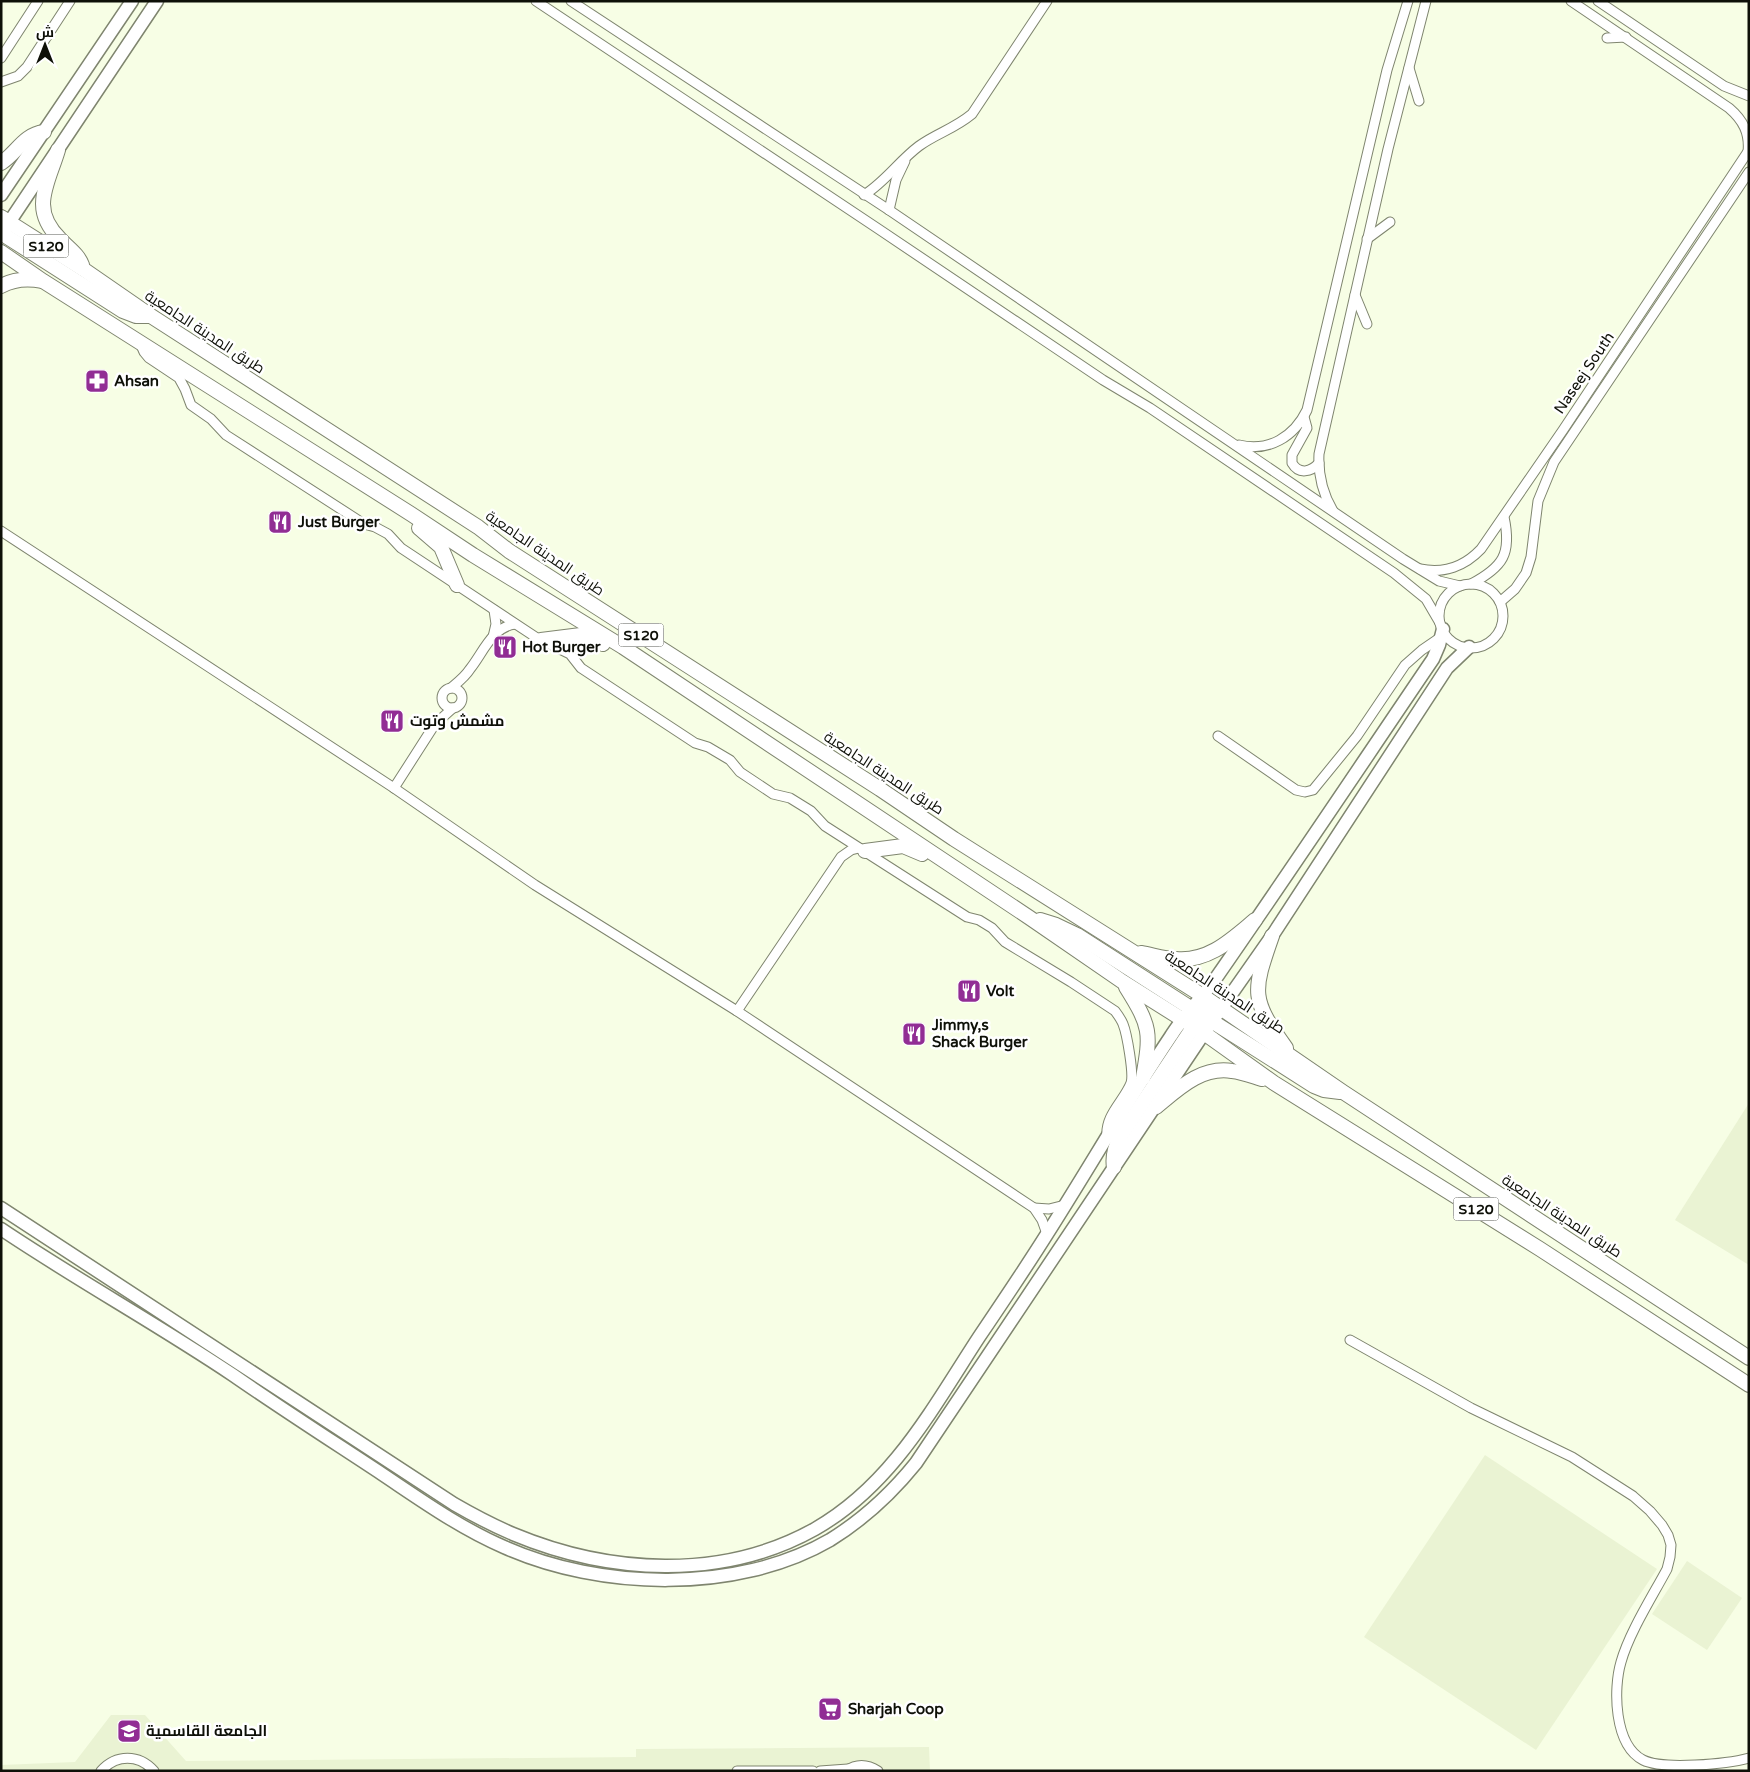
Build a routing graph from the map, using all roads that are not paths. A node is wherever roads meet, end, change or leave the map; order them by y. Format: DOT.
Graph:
graph roads {
  1 [pos="38,1"];
  2 [pos="70,1"];
  3 [pos="132,1"];
  4 [pos="156,1"];
  5 [pos="536,1"];
  6 [pos="571,1"];
  7 [pos="1047,1"];
  8 [pos="1408,1"];
  9 [pos="1426,1"];
  10 [pos="1572,1"];
  11 [pos="1598,1"];
  12 [pos="1626,37"];
  13 [pos="1607,38"];
  14 [pos="1,58"];
  15 [pos="1409,67"];
  16 [pos="1,82"];
  17 [pos="1749,96"];
  18 [pos="1419,101"];
  19 [pos="1744,119"];
  20 [pos="44,132"];
  21 [pos="58,150"];
  22 [pos="1748,151"];
  23 [pos="909,154"];
  24 [pos="1,163"];
  25 [pos="1749,172"];
  26 [pos="1,195"];
  27 [pos="864,195"];
  28 [pos="889,210"];
  29 [pos="1390,222"];
  30 [pos="3,227"];
  31 [pos="1368,239"];
  32 [pos="1,252"];
  33 [pos="83,268"];
  34 [pos="43,281"];
  35 [pos="1,286"];
  36 [pos="1355,295"];
  37 [pos="151,316"];
  38 [pos="1367,324"];
  39 [pos="140,342"];
  40 [pos="1161,394"];
  41 [pos="1150,408"];
  42 [pos="1304,417"];
  43 [pos="1235,444"];
  44 [pos="1319,463"];
  45 [pos="411,514"];
  46 [pos="1336,515"];
  47 [pos="1504,517"];
  48 [pos="1,531"];
  49 [pos="1416,568"];
  50 [pos="1471,584"];
  51 [pos="456,585"];
  52 [pos="1460,586"];
  53 [pos="1500,602"];
  54 [pos="494,610"];
  55 [pos="515,624"];
  56 [pos="1442,630"];
  57 [pos="493,637"];
  58 [pos="541,640"];
  59 [pos="623,647"];
  60 [pos="1469,647"];
  61 [pos="470,670"];
  62 [pos="450,688"];
  63 [pos="460,694"];
  64 [pos="442,701"];
  65 [pos="453,708"];
  66 [pos="435,724"];
  67 [pos="1218,736"];
  68 [pos="394,788"];
  69 [pos="839,835"];
  70 [pos="862,850"];
  71 [pos="940,858"];
  72 [pos="837,862"];
  73 [pos="1030,918"];
  74 [pos="1255,920"];
  75 [pos="1272,936"];
  76 [pos="1131,951"];
  77 [pos="1123,982"];
  78 [pos="1202,996"];
  79 [pos="1221,1009"];
  80 [pos="737,1011"];
  81 [pos="1198,1020"];
  82 [pos="1291,1055"];
  83 [pos="1144,1078"];
  84 [pos="1274,1083"];
  85 [pos="1343,1092"];
  86 [pos="1156,1107"];
  87 [pos="1107,1136"];
  88 [pos="1114,1167"];
  89 [pos="1064,1205"];
  90 [pos="1,1208"];
  91 [pos="1034,1208"];
  92 [pos="1,1229"];
  93 [pos="1047,1234"];
  94 [pos="1350,1340"];
  95 [pos="1749,1358"];
  96 [pos="1749,1385"];
  97 [pos="1749,1758"];
  98 [pos="1700,1764"];
  99 [pos="789,1770"];
  100 [pos="847,1770"];
  101 [pos="101,1771"];
  102 [pos="154,1771"];
  103 [pos="737,1771"];
  104 [pos="813,1771"];
  105 [pos="820,1771"];
  106 [pos="878,1771"];
  107 [pos="1716,1771"];
  1 -- 14 [label="street"];
  2 -- 16 [label="street"];
  3 -- 20 [label="main road"];
  4 -- 21 [label="main road"];
  5 -- 41 [label="street"];
  6 -- 27 [label="street"];
  7 -- 23 [label="street"];
  8 -- 42 [label="street"];
  9 -- 15 [label="street"];
  10 -- 12 [label="street"];
  11 -- 17 [label="street"];
  12 -- 13 [label="street"];
  12 -- 19 [label="street"];
  15 -- 18 [label="street"];
  15 -- 31 [label="street"];
  19 -- 22 [label="street"];
  20 -- 24 [label="main road"];
  20 -- 26 [label="main road"];
  21 -- 30 [label="main road"];
  21 -- 33 [label="main road"];
  22 -- 47 [label="street, Naseej South"];
  23 -- 27 [label="street"];
  23 -- 28 [label="street"];
  25 -- 53 [label="street"];
  27 -- 28 [label="street"];
  28 -- 40 [label="street"];
  29 -- 31 [label="street"];
  30 -- 33 [label="main road, طريق المدينة الجامعية / S120"];
  30 -- 37 [label="main road"];
  31 -- 36 [label="street"];
  32 -- 34 [label="main road"];
  33 -- 37 [label="main road, طريق المدينة الجامعية / S120"];
  34 -- 35 [label="main road"];
  34 -- 39 [label="main road, S120"];
  36 -- 38 [label="street"];
  36 -- 44 [label="street"];
  37 -- 76 [label="main road, طريق المدينة الجامعية / S120"];
  39 -- 45 [label="main road, S120"];
  39 -- 51 [label="street"];
  40 -- 41 [label="street"];
  40 -- 43 [label="street"];
  41 -- 56 [label="street"];
  42 -- 43 [label="street"];
  42 -- 44 [label="street"];
  43 -- 46 [label="street"];
  44 -- 46 [label="street"];
  45 -- 51 [label="main road"];
  45 -- 59 [label="main road, S120"];
  46 -- 49 [label="street"];
  47 -- 49 [label="street, Naseej South"];
  47 -- 50 [label="street"];
  48 -- 68 [label="street"];
  49 -- 52 [label="street"];
  50 -- 52 [label="street"];
  50 -- 53 [label="street"];
  51 -- 54 [label="street"];
  52 -- 56 [label="street"];
  53 -- 60 [label="street"];
  54 -- 55 [label="street"];
  54 -- 57 [label="street"];
  55 -- 57 [label="street"];
  55 -- 58 [label="street"];
  56 -- 60 [label="street"];
  56 -- 67 [label="street"];
  56 -- 74 [label="main road"];
  57 -- 61 [label="street"];
  58 -- 59 [label="main road"];
  58 -- 69 [label="street"];
  59 -- 71 [label="main road, S120"];
  60 -- 75 [label="main road"];
  61 -- 62 [label="street"];
  61 -- 63 [label="street"];
  62 -- 63 [label="street"];
  62 -- 64 [label="street"];
  63 -- 65 [label="street"];
  64 -- 65 [label="street"];
  64 -- 66 [label="street"];
  65 -- 66 [label="street"];
  66 -- 68 [label="street"];
  68 -- 80 [label="street"];
  69 -- 70 [label="street"];
  69 -- 72 [label="street"];
  70 -- 71 [label="main road"];
  70 -- 72 [label="street"];
  70 -- 87 [label="street"];
  71 -- 73 [label="main road, S120"];
  72 -- 80 [label="street"];
  73 -- 77 [label="main road, S120"];
  73 -- 81 [label="main road"];
  74 -- 76 [label="main road"];
  74 -- 78 [label="main road"];
  75 -- 79 [label="main road"];
  75 -- 82 [label="main road"];
  76 -- 78 [label="main road, طريق المدينة الجامعية / S120"];
  77 -- 81 [label="main road, S120"];
  77 -- 83 [label="main road"];
  78 -- 79 [label="main road, طريق المدينة الجامعية / S120"];
  78 -- 81 [label="main road"];
  79 -- 81 [label="main road"];
  79 -- 82 [label="main road, طريق المدينة الجامعية / S120"];
  80 -- 91 [label="street"];
  81 -- 83 [label="main road"];
  81 -- 84 [label="main road, S120"];
  81 -- 85 [label="main road"];
  81 -- 86 [label="main road"];
  81 -- 88 [label="main road"];
  82 -- 85 [label="main road, طريق المدينة الجامعية / S120"];
  83 -- 87 [label="main road"];
  84 -- 86 [label="main road"];
  84 -- 96 [label="main road, S120"];
  85 -- 95 [label="main road, طريق المدينة الجامعية / S120"];
  86 -- 88 [label="main road"];
  87 -- 89 [label="main road"];
  88 -- 92 [label="main road"];
  89 -- 91 [label="street"];
  89 -- 93 [label="main road"];
  90 -- 93 [label="main road"];
  91 -- 93 [label="street"];
  94 -- 98 [label="street"];
  97 -- 98 [label="street"];
  98 -- 107 [label="street"];
  99 -- 103 [label="street"];
  99 -- 104 [label="street"];
  100 -- 105 [label="street"];
  100 -- 106 [label="street"];
  101 -- 102 [label="street"];
}
